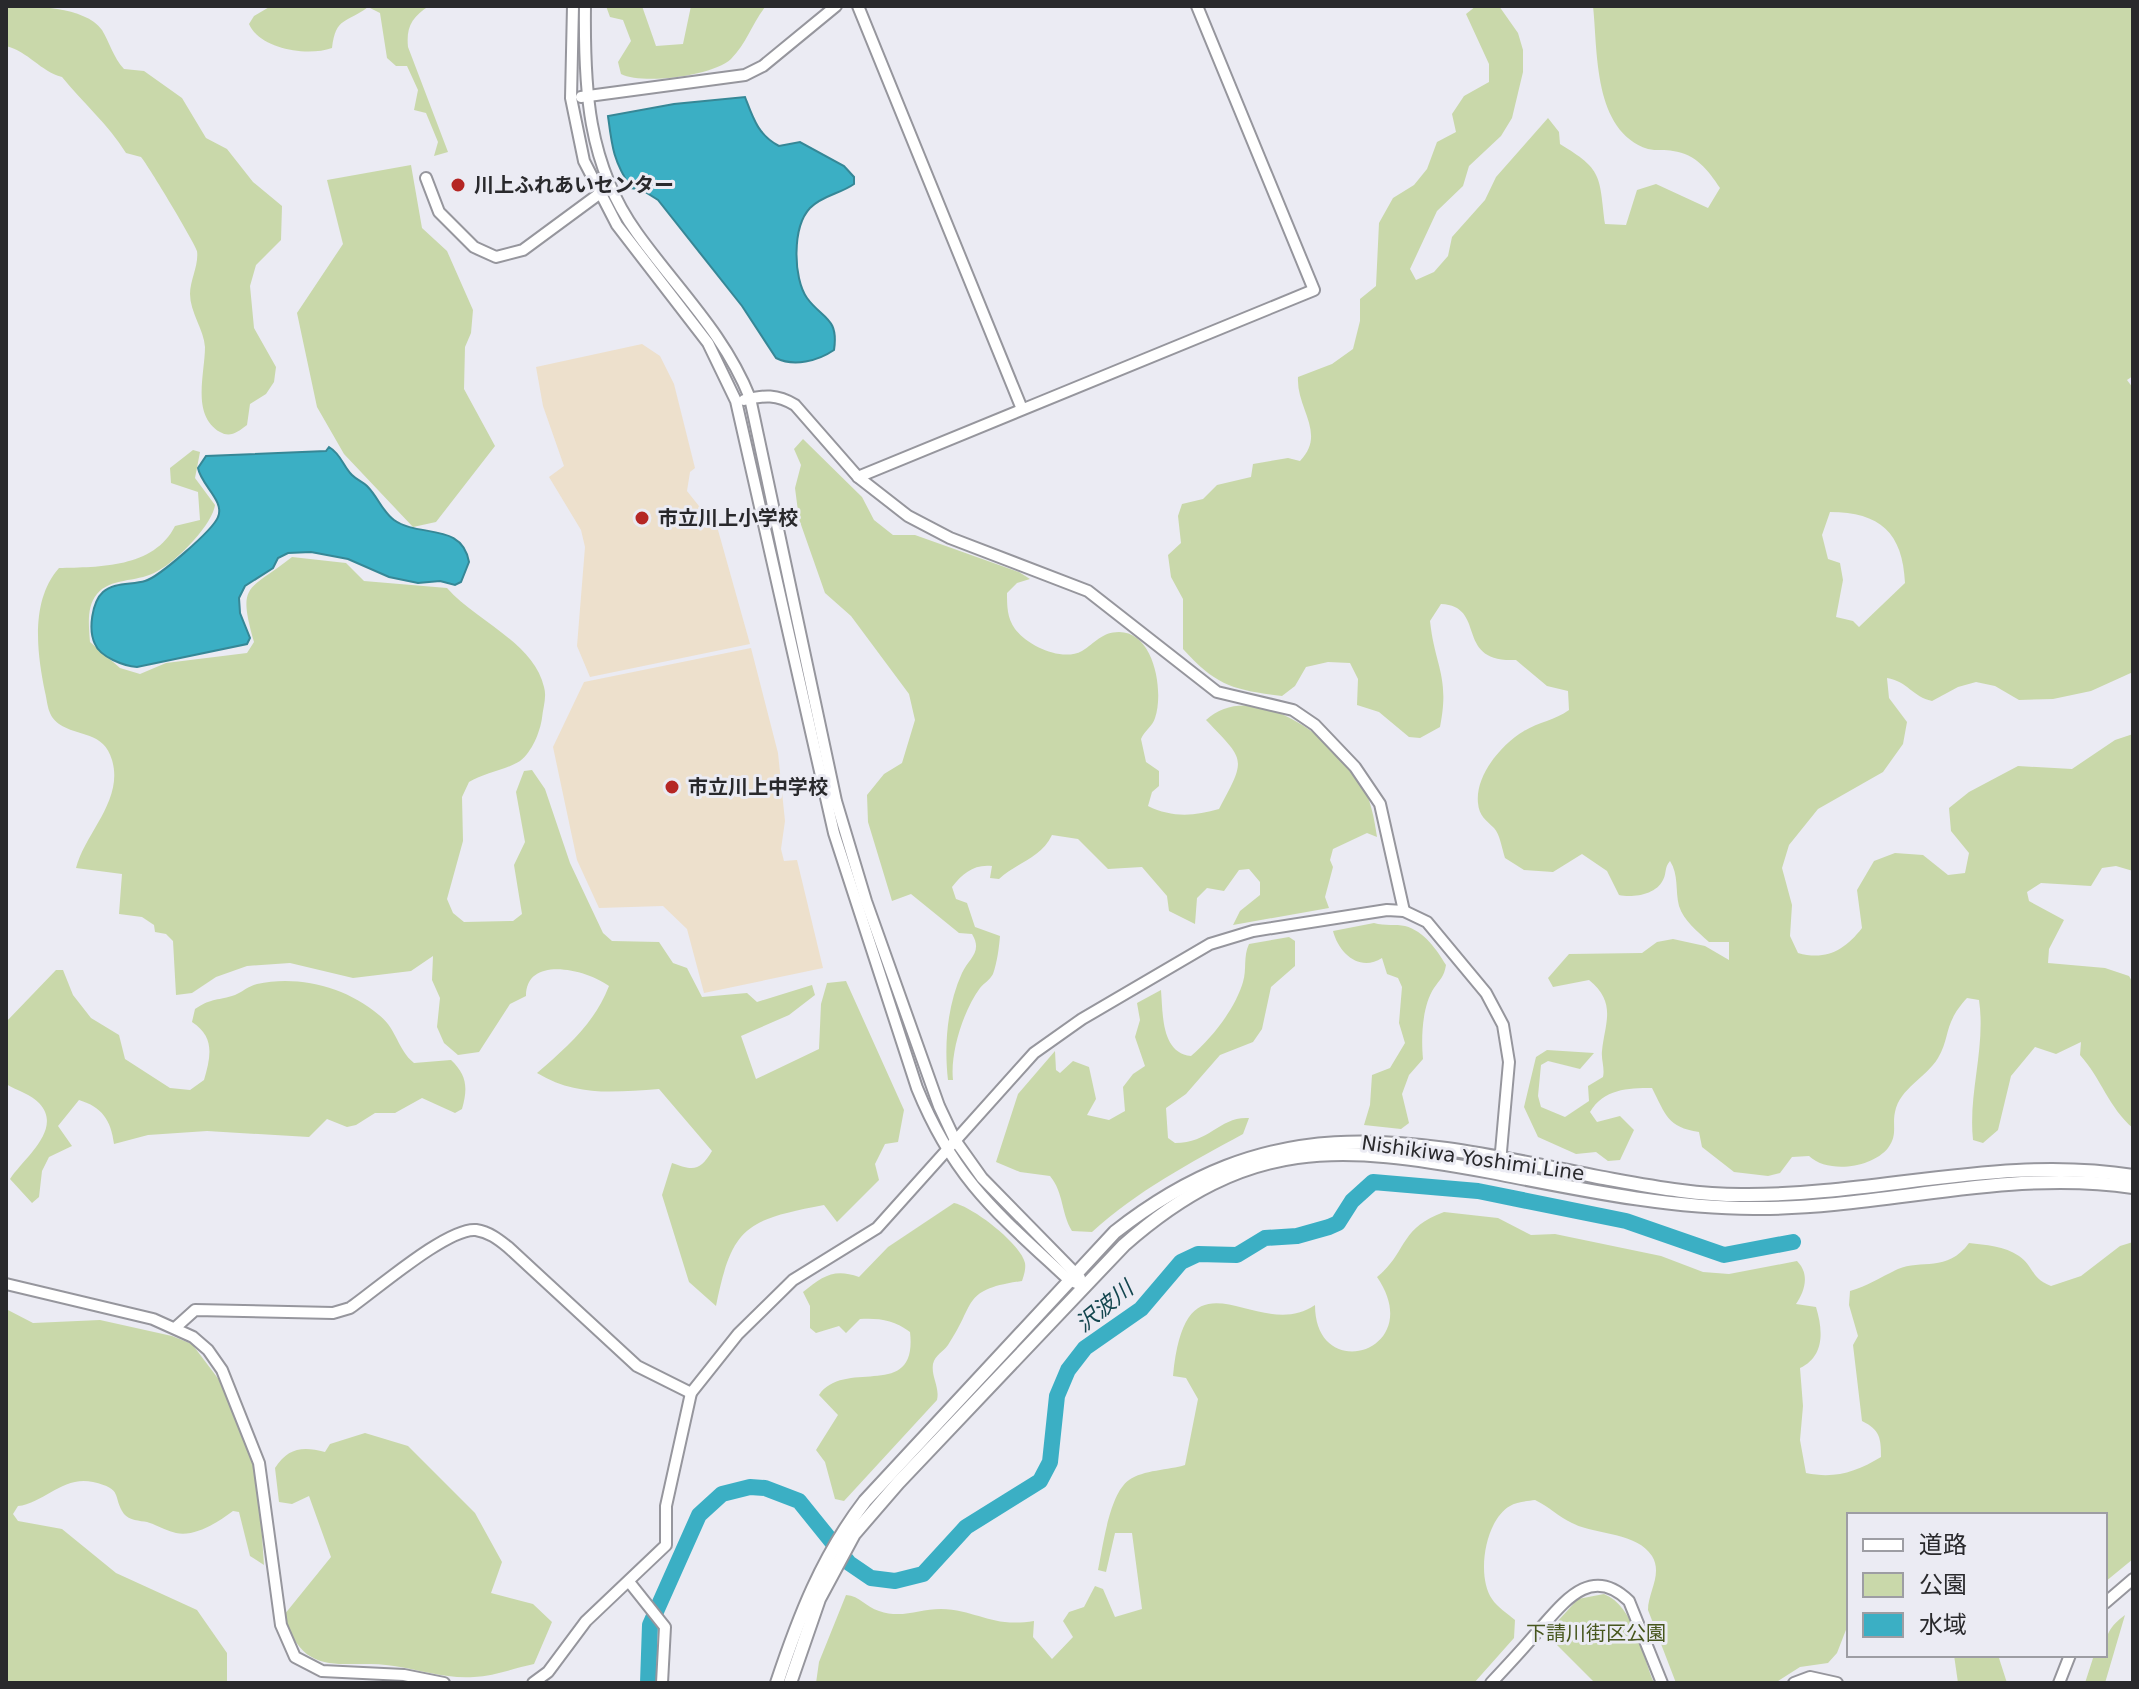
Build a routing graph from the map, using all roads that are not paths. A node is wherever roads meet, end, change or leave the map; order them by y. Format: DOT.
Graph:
graph roads {
  1 [pos="573,6"];
  2 [pos="585,6"];
  3 [pos="836,6"];
  4 [pos="858,6"];
  5 [pos="1197,6"];
  6 [pos="586,96"];
  7 [pos="571,98"];
  8 [pos="426,178"];
  9 [pos="599,194"];
  10 [pos="750,398"];
  11 [pos="736,401"];
  12 [pos="1022,409"];
  13 [pos="858,477"];
  14 [pos="1404,911"];
  15 [pos="955,1140"];
  16 [pos="946,1151"];
  17 [pos="1501,1159"];
  18 [pos="1499,1174"];
  19 [pos="2133,1176"];
  20 [pos="2133,1187"];
  21 [pos="1073,1276"];
  22 [pos="6,1284"];
  23 [pos="1084,1286"];
  24 [pos="175,1328"];
  25 [pos="691,1393"];
  26 [pos="850,1531"];
  27 [pos="830,1563"];
  28 [pos="2133,1579"];
  29 [pos="630,1583"];
  30 [pos="2107,1601"];
  31 [pos="2069,1657"];
  32 [pos="444,1683"];
  33 [pos="533,1683"];
  34 [pos="662,1683"];
  35 [pos="777,1683"];
  36 [pos="790,1683"];
  37 [pos="1491,1683"];
  38 [pos="1662,1683"];
  39 [pos="1794,1683"];
  40 [pos="1837,1683"];
  41 [pos="2059,1683"];
  1 -- 7 [label="street"];
  2 -- 6 [label="street"];
  3 -- 6 [label="street"];
  4 -- 12 [label="street"];
  5 -- 12 [label="street"];
  6 -- 7 [label="street"];
  6 -- 10 [label="street"];
  7 -- 9 [label="street"];
  8 -- 9 [label="street"];
  9 -- 11 [label="street"];
  10 -- 11 [label="street"];
  10 -- 13 [label="street"];
  10 -- 15 [label="street"];
  11 -- 16 [label="street"];
  12 -- 13 [label="street"];
  13 -- 14 [label="street"];
  14 -- 15 [label="street"];
  14 -- 17 [label="street"];
  15 -- 16 [label="street"];
  15 -- 21 [label="street"];
  16 -- 21 [label="street"];
  16 -- 25 [label="street"];
  17 -- 18 [label="street"];
  17 -- 19 [label="main road, Nishikiwa Yoshimi Line"];
  17 -- 21 [label="main road, Nishikiwa Yoshimi Line"];
  18 -- 20 [label="main road, Nishikiwa Yoshimi Line"];
  18 -- 23 [label="main road, Nishikiwa Yoshimi Line"];
  21 -- 23 [label="street"];
  21 -- 26 [label="main road, Nishikiwa Yoshimi Line"];
  22 -- 24 [label="street"];
  23 -- 26 [label="main road, Nishikiwa Yoshimi Line"];
  24 -- 25 [label="street"];
  24 -- 32 [label="street"];
  25 -- 29 [label="street"];
  26 -- 27 [label="main road, Nishikiwa Yoshimi Line"];
  27 -- 35 [label="main road, Nishikiwa Yoshimi Line"];
  27 -- 36 [label="main road, Nishikiwa Yoshimi Line"];
  28 -- 30 [label="street"];
  29 -- 33 [label="street"];
  29 -- 34 [label="street"];
  31 -- 41 [label="street"];
  37 -- 38 [label="street"];
  39 -- 40 [label="street"];
}
